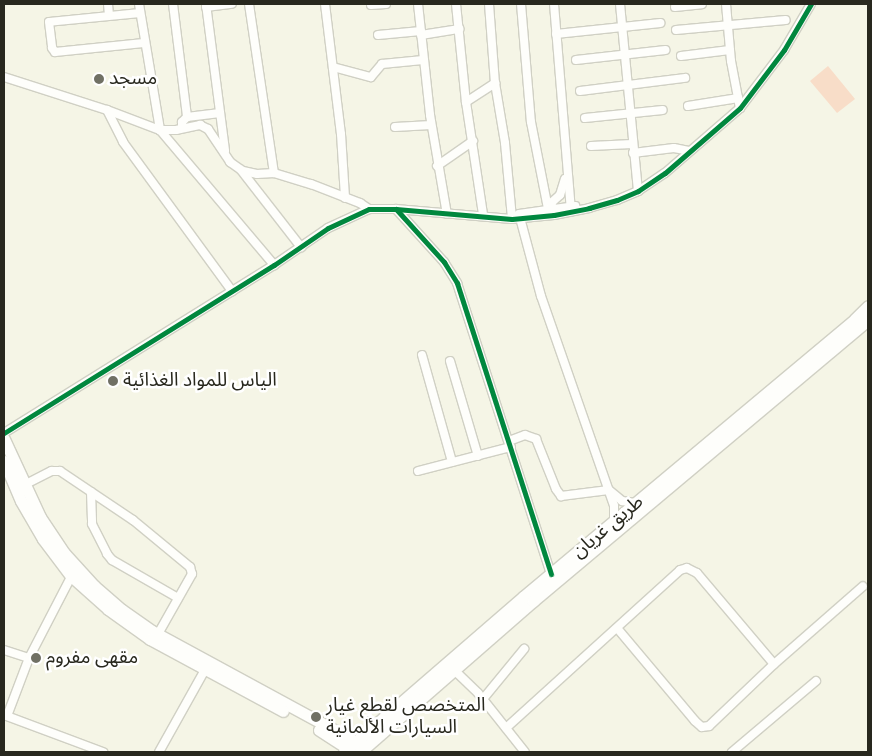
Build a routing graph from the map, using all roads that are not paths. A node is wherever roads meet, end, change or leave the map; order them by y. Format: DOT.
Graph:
graph roads {
  1 [pos="108,4"];
  2 [pos="139,4"];
  3 [pos="173,4"];
  4 [pos="232,4"];
  5 [pos="249,4"];
  6 [pos="325,4"];
  7 [pos="386,4"];
  8 [pos="418,4"];
  9 [pos="456,4"];
  10 [pos="489,4"];
  11 [pos="521,4"];
  12 [pos="554,4"];
  13 [pos="620,4"];
  14 [pos="702,4"];
  15 [pos="726,4"];
  16 [pos="811,4"];
  17 [pos="206,5"];
  18 [pos="371,5"];
  19 [pos="675,7"];
  20 [pos="140,13"];
  21 [pos="109,15"];
  22 [pos="786,20"];
  23 [pos="660,23"];
  24 [pos="622,26"];
  25 [pos="728,26"];
  26 [pos="460,29"];
  27 [pos="676,30"];
  28 [pos="421,33"];
  29 [pos="556,34"];
  30 [pos="378,35"];
  31 [pos="144,42"];
  32 [pos="665,50"];
  33 [pos="730,50"];
  34 [pos="625,56"];
  35 [pos="681,56"];
  36 [pos="424,60"];
  37 [pos="576,60"];
  38 [pos="333,67"];
  39 [pos="4,77"];
  40 [pos="685,78"];
  41 [pos="494,82"];
  42 [pos="627,86"];
  43 [pos="580,91"];
  44 [pos="738,98"];
  45 [pos="466,102"];
  46 [pos="688,106"];
  47 [pos="740,108"];
  48 [pos="107,110"];
  49 [pos="663,110"];
  50 [pos="220,113"];
  51 [pos="630,115"];
  52 [pos="187,117"];
  53 [pos="585,118"];
  54 [pos="431,125"];
  55 [pos="395,127"];
  56 [pos="182,128"];
  57 [pos="160,130"];
  58 [pos="473,140"];
  59 [pos="590,146"];
  60 [pos="633,148"];
  61 [pos="689,151"];
  62 [pos="225,155"];
  63 [pos="437,166"];
  64 [pos="239,168"];
  65 [pos="567,169"];
  66 [pos="274,173"];
  67 [pos="638,191"];
  68 [pos="345,198"];
  69 [pos="369,209"];
  70 [pos="396,209"];
  71 [pos="550,209"];
  72 [pos="571,209"];
  73 [pos="446,214"];
  74 [pos="483,215"];
  75 [pos="516,217"];
  76 [pos="301,247"];
  77 [pos="274,265"];
  78 [pos="232,291"];
  79 [pos="868,306"];
  80 [pos="868,320"];
  81 [pos="422,355"];
  82 [pos="450,361"];
  83 [pos="4,433"];
  84 [pos="4,439"];
  85 [pos="510,444"];
  86 [pos="478,456"];
  87 [pos="4,461"];
  88 [pos="452,462"];
  89 [pos="418,471"];
  90 [pos="24,485"];
  91 [pos="608,490"];
  92 [pos="91,492"];
  93 [pos="635,503"];
  94 [pos="614,522"];
  95 [pos="74,572"];
  96 [pos="551,574"];
  97 [pos="863,586"];
  98 [pos="178,598"];
  99 [pos="617,628"];
  100 [pos="158,634"];
  101 [pos="524,649"];
  102 [pos="4,650"];
  103 [pos="29,658"];
  104 [pos="446,663"];
  105 [pos="774,664"];
  106 [pos="208,666"];
  107 [pos="455,671"];
  108 [pos="816,681"];
  109 [pos="483,699"];
  110 [pos="5,716"];
  111 [pos="506,728"];
  112 [pos="355,749"];
  113 [pos="103,752"];
  114 [pos="159,752"];
  115 [pos="525,752"];
  116 [pos="732,752"];
  1 -- 21 [label="street"];
  2 -- 20 [label="street"];
  3 -- 52 [label="street"];
  4 -- 17 [label="street"];
  5 -- 66 [label="street"];
  6 -- 38 [label="street"];
  7 -- 18 [label="street"];
  8 -- 28 [label="street"];
  9 -- 26 [label="street"];
  10 -- 41 [label="street"];
  11 -- 71 [label="street"];
  12 -- 29 [label="street"];
  13 -- 24 [label="street"];
  14 -- 19 [label="street"];
  15 -- 25 [label="street"];
  16 -- 47 [label="street"];
  17 -- 50 [label="street"];
  20 -- 21 [label="street"];
  20 -- 31 [label="street"];
  21 -- 31 [label="street"];
  22 -- 25 [label="street"];
  23 -- 24 [label="street"];
  24 -- 29 [label="street"];
  24 -- 34 [label="street"];
  25 -- 27 [label="street"];
  25 -- 33 [label="street"];
  26 -- 28 [label="street"];
  26 -- 45 [label="street"];
  28 -- 30 [label="street"];
  28 -- 36 [label="street"];
  29 -- 65 [label="street"];
  31 -- 57 [label="street"];
  32 -- 34 [label="street"];
  33 -- 35 [label="street"];
  33 -- 44 [label="street"];
  34 -- 37 [label="street"];
  34 -- 42 [label="street"];
  36 -- 38 [label="street"];
  36 -- 54 [label="street"];
  38 -- 68 [label="street"];
  39 -- 48 [label="street"];
  40 -- 42 [label="street"];
  41 -- 45 [label="street"];
  41 -- 75 [label="street"];
  42 -- 43 [label="street"];
  42 -- 51 [label="street"];
  44 -- 46 [label="street"];
  44 -- 47 [label="street"];
  45 -- 58 [label="street"];
  47 -- 61 [label="street"];
  48 -- 57 [label="street"];
  48 -- 78 [label="street"];
  49 -- 51 [label="street"];
  50 -- 52 [label="street"];
  50 -- 62 [label="street"];
  51 -- 53 [label="street"];
  51 -- 60 [label="street"];
  52 -- 56 [label="street"];
  54 -- 55 [label="street"];
  54 -- 63 [label="street"];
  56 -- 57 [label="street"];
  56 -- 62 [label="street"];
  57 -- 77 [label="street"];
  58 -- 63 [label="street"];
  58 -- 74 [label="street"];
  59 -- 60 [label="street"];
  60 -- 61 [label="street"];
  60 -- 67 [label="street"];
  61 -- 67 [label="street"];
  62 -- 64 [label="street"];
  63 -- 73 [label="street"];
  64 -- 66 [label="street"];
  64 -- 76 [label="street"];
  65 -- 71 [label="street"];
  65 -- 72 [label="street"];
  66 -- 68 [label="street"];
  67 -- 72 [label="street"];
  68 -- 69 [label="street"];
  69 -- 70 [label="street"];
  69 -- 76 [label="street"];
  70 -- 73 [label="street"];
  70 -- 85 [label="street"];
  71 -- 72 [label="street"];
  71 -- 75 [label="street"];
  72 -- 75 [label="street"];
  73 -- 74 [label="street"];
  74 -- 75 [label="street"];
  75 -- 91 [label="street"];
  76 -- 77 [label="street"];
  77 -- 78 [label="street"];
  78 -- 83 [label="street"];
  79 -- 93 [label="highway, طريق غريان"];
  80 -- 107 [label="highway, طريق غريان"];
  81 -- 88 [label="street"];
  82 -- 86 [label="street"];
  84 -- 90 [label="highway"];
  85 -- 86 [label="street"];
  85 -- 91 [label="street"];
  85 -- 96 [label="street"];
  86 -- 88 [label="street"];
  87 -- 95 [label="highway"];
  88 -- 89 [label="street"];
  90 -- 92 [label="street"];
  90 -- 95 [label="highway"];
  91 -- 93 [label="street"];
  91 -- 94 [label="street"];
  92 -- 98 [label="street"];
  92 -- 98 [label="street"];
  93 -- 94 [label="highway, طريق غريان"];
  94 -- 96 [label="highway, طريق غريان"];
  95 -- 100 [label="highway"];
  95 -- 103 [label="street"];
  95 -- 106 [label="highway"];
  96 -- 104 [label="highway, طريق غريان"];
  97 -- 105 [label="street"];
  98 -- 100 [label="street"];
  99 -- 105 [label="street"];
  99 -- 105 [label="street"];
  99 -- 111 [label="street"];
  100 -- 106 [label="highway"];
  101 -- 109 [label="street"];
  102 -- 103 [label="street"];
  103 -- 110 [label="street"];
  104 -- 107 [label="street"];
  104 -- 112 [label="highway, طريق غريان"];
  106 -- 112 [label="highway"];
  106 -- 114 [label="street"];
  107 -- 109 [label="street"];
  107 -- 112 [label="highway, طريق غريان"];
  108 -- 116 [label="street"];
  109 -- 111 [label="street"];
  110 -- 113 [label="street"];
  111 -- 115 [label="street"];
}
